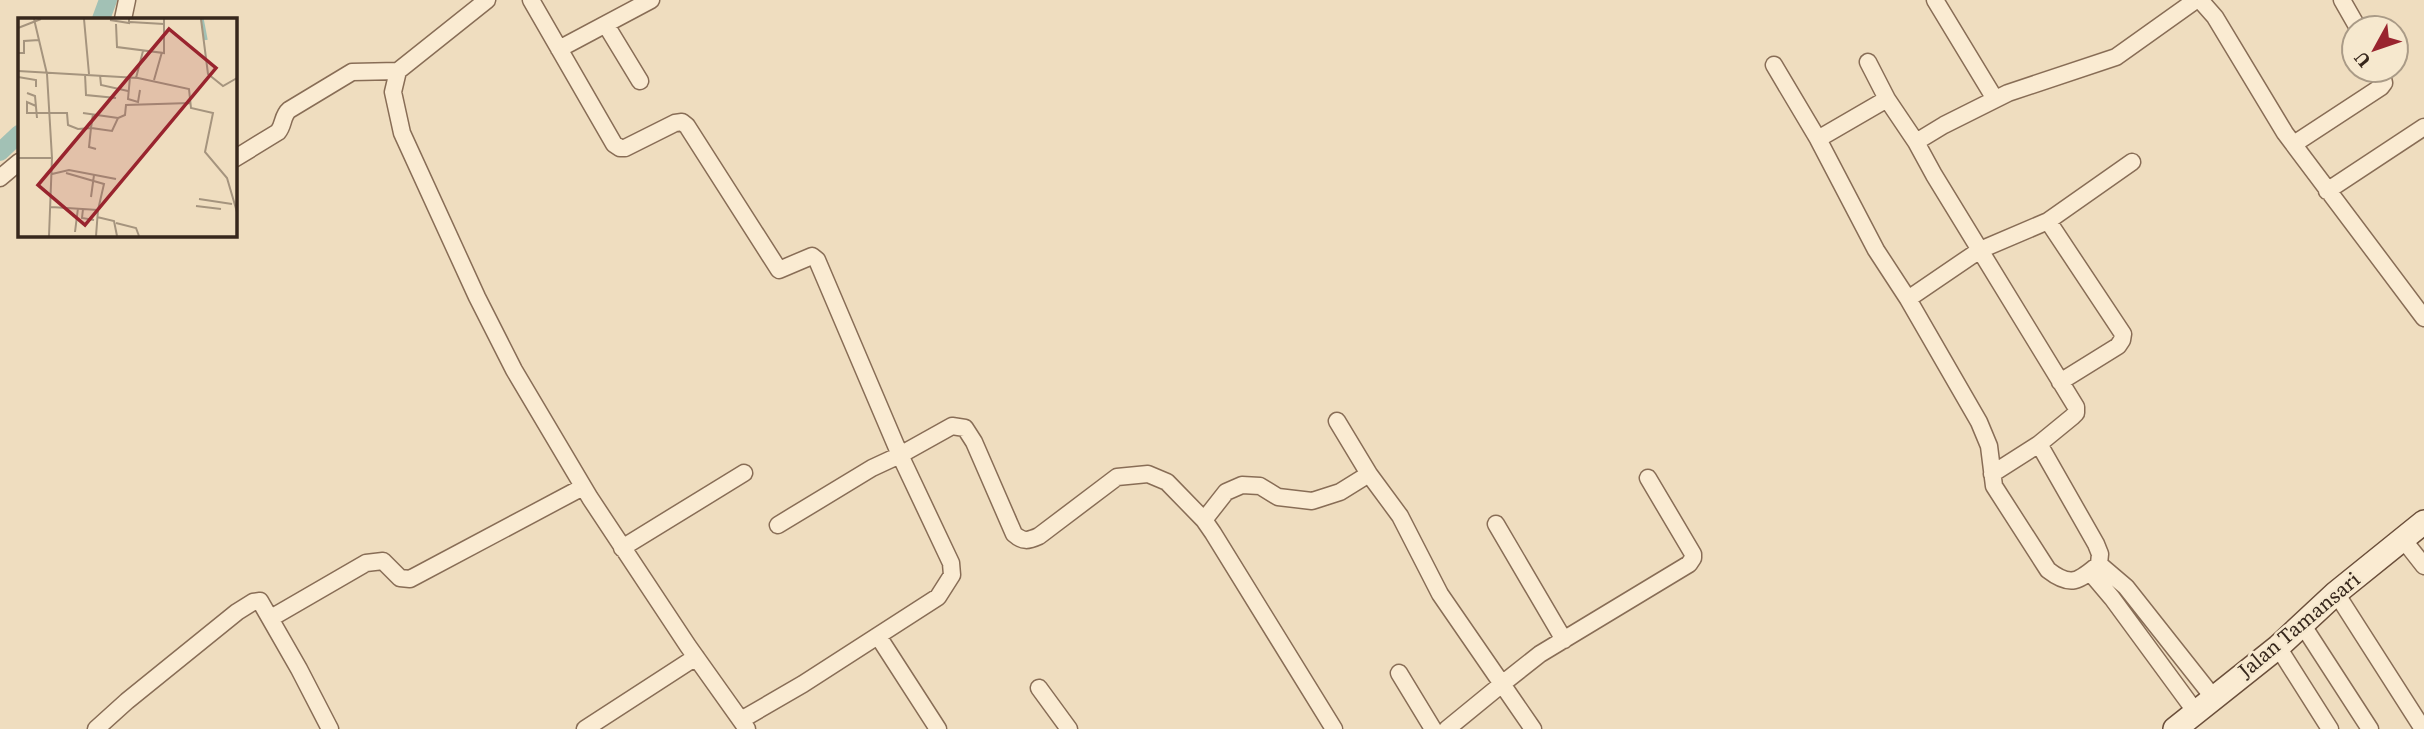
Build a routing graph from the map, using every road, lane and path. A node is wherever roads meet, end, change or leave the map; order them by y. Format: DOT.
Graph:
graph roads {
  1 [pos="127,0"];
  2 [pos="487,0"];
  3 [pos="531,0"];
  4 [pos="651,0"];
  5 [pos="1935,0"];
  6 [pos="2198,0"];
  7 [pos="123,18"];
  8 [pos="606,24"];
  9 [pos="559,49"];
  10 [pos="1868,62"];
  11 [pos="1774,65"];
  12 [pos="398,71"];
  13 [pos="640,81"];
  14 [pos="2384,84"];
  15 [pos="1887,99"];
  16 [pos="1994,99"];
  17 [pos="2424,127"];
  18 [pos="1818,139"];
  19 [pos="1916,142"];
  20 [pos="2294,145"];
  21 [pos="236,158"];
  22 [pos="2132,162"];
  23 [pos="18,163"];
  24 [pos="0,178"];
  25 [pos="2328,191"];
  26 [pos="2048,221"];
  27 [pos="1980,250"];
  28 [pos="1908,299"];
  29 [pos="2424,318"];
  30 [pos="2060,382"];
  31 [pos="1337,421"];
  32 [pos="2039,444"];
  33 [pos="900,455"];
  34 [pos="744,473"];
  35 [pos="1369,474"];
  36 [pos="1992,474"];
  37 [pos="1648,478"];
  38 [pos="583,486"];
  39 [pos="1204,520"];
  40 [pos="2424,522"];
  41 [pos="1496,524"];
  42 [pos="778,525"];
  43 [pos="2402,538"];
  44 [pos="622,548"];
  45 [pos="2424,566"];
  46 [pos="2094,568"];
  47 [pos="2336,593"];
  48 [pos="271,618"];
  49 [pos="2302,624"];
  50 [pos="878,636"];
  51 [pos="1564,640"];
  52 [pos="2278,647"];
  53 [pos="696,657"];
  54 [pos="1399,673"];
  55 [pos="1502,684"];
  56 [pos="1039,688"];
  57 [pos="2214,697"];
  58 [pos="2195,711"];
  59 [pos="744,725"];
  60 [pos="96,729"];
  61 [pos="330,729"];
  62 [pos="585,729"];
  63 [pos="938,729"];
  64 [pos="1069,729"];
  65 [pos="1334,729"];
  66 [pos="1433,729"];
  67 [pos="1447,729"];
  68 [pos="1533,729"];
  69 [pos="2175,729"];
  70 [pos="2330,729"];
  71 [pos="2370,729"];
  72 [pos="2423,729"];
  1 -- 7 [label="street"];
  2 -- 12 [label="street"];
  3 -- 9 [label="street"];
  4 -- 8 [label="street"];
  5 -- 16 [label="street"];
  6 -- 16 [label="street"];
  6 -- 20 [label="street"];
  8 -- 9 [label="street"];
  8 -- 13 [label="street"];
  9 -- 33 [label="street"];
  10 -- 15 [label="street"];
  11 -- 18 [label="street"];
  12 -- 21 [label="street"];
  12 -- 38 [label="street"];
  14 -- 20 [label="street"];
  15 -- 18 [label="street"];
  15 -- 19 [label="street"];
  16 -- 19 [label="street"];
  17 -- 25 [label="street"];
  18 -- 28 [label="street"];
  19 -- 27 [label="street"];
  20 -- 25 [label="street"];
  22 -- 26 [label="street"];
  23 -- 24 [label="street"];
  25 -- 29 [label="street"];
  26 -- 27 [label="street"];
  26 -- 30 [label="street"];
  27 -- 28 [label="street"];
  27 -- 30 [label="street"];
  28 -- 36 [label="street"];
  30 -- 32 [label="street"];
  31 -- 35 [label="street"];
  32 -- 36 [label="street"];
  32 -- 46 [label="street"];
  33 -- 39 [label="street"];
  33 -- 42 [label="street"];
  33 -- 50 [label="street"];
  34 -- 44 [label="street"];
  35 -- 39 [label="street"];
  35 -- 55 [label="street"];
  36 -- 46 [label="street"];
  37 -- 51 [label="street"];
  38 -- 44 [label="street"];
  38 -- 48 [label="street"];
  39 -- 65 [label="street"];
  40 -- 43 [label="main road, Jalan Tamansari"];
  41 -- 51 [label="street"];
  43 -- 45 [label="street"];
  43 -- 47 [label="main road, Jalan Tamansari"];
  44 -- 53 [label="street"];
  46 -- 57 [label="street"];
  46 -- 58 [label="street"];
  47 -- 49 [label="main road, Jalan Tamansari"];
  47 -- 72 [label="street"];
  48 -- 60 [label="street"];
  48 -- 61 [label="street"];
  49 -- 52 [label="main road, Jalan Tamansari"];
  49 -- 71 [label="street"];
  50 -- 59 [label="street"];
  50 -- 63 [label="street"];
  51 -- 55 [label="street"];
  52 -- 57 [label="main road, Jalan Tamansari"];
  52 -- 70 [label="street"];
  53 -- 59 [label="street"];
  53 -- 62 [label="street"];
  54 -- 66 [label="street"];
  55 -- 67 [label="street"];
  55 -- 68 [label="street"];
  56 -- 64 [label="street"];
  57 -- 58 [label="main road, Jalan Tamansari"];
  58 -- 69 [label="main road, Jalan Tamansari"];
}
